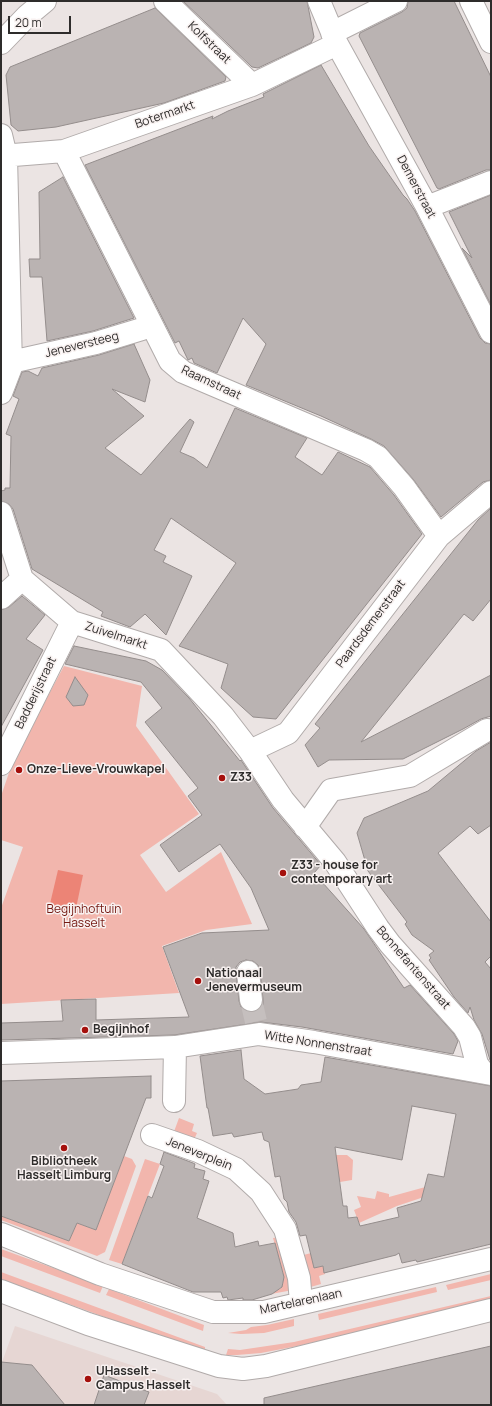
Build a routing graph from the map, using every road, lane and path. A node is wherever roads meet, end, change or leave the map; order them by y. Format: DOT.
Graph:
graph roads {
  1 [pos="45,1"];
  2 [pos="165,1"];
  3 [pos="319,1"];
  4 [pos="396,1"];
  5 [pos="471,1"];
  6 [pos="335,39"];
  7 [pos="491,42"];
  8 [pos="1,43"];
  9 [pos="252,85"];
  10 [pos="1,135"];
  11 [pos="64,151"];
  12 [pos="4,156"];
  13 [pos="491,182"];
  14 [pos="427,206"];
  15 [pos="151,324"];
  16 [pos="491,332"];
  17 [pos="11,362"];
  18 [pos="1,393"];
  19 [pos="491,492"];
  20 [pos="1,513"];
  21 [pos="439,536"];
  22 [pos="22,579"];
  23 [pos="1,598"];
  24 [pos="72,622"];
  25 [pos="487,730"];
  26 [pos="250,751"];
  27 [pos="1,764"];
  28 [pos="305,827"];
  29 [pos="248,972"];
  30 [pos="251,1000"];
  31 [pos="175,1047"];
  32 [pos="1,1053"];
  33 [pos="487,1073"];
  34 [pos="174,1101"];
  35 [pos="152,1135"];
  36 [pos="1,1234"];
  37 [pos="491,1258"];
  38 [pos="1,1291"];
  39 [pos="301,1303"];
  40 [pos="491,1310"];
  1 -- 8 [label="street"];
  2 -- 9 [label="street, Kolfstraat"];
  3 -- 6 [label="street, Demerstraat"];
  4 -- 6 [label="street, Botermarkt"];
  5 -- 7 [label="street"];
  6 -- 9 [label="street, Botermarkt"];
  6 -- 14 [label="street, Demerstraat"];
  9 -- 11 [label="street, Botermarkt"];
  10 -- 12 [label="street"];
  11 -- 12 [label="street, Botermarkt"];
  11 -- 15 [label="street, Raamstraat"];
  12 -- 17 [label="street"];
  13 -- 14 [label="street"];
  14 -- 16 [label="street, Demerstraat"];
  15 -- 17 [label="street, Jeneversteeg"];
  15 -- 21 [label="street, Raamstraat"];
  17 -- 18 [label="street"];
  19 -- 21 [label="street, Paardsdemerstraat"];
  20 -- 22 [label="street"];
  21 -- 26 [label="street, Paardsdemerstraat"];
  22 -- 23 [label="street"];
  22 -- 24 [label="street, Zuivelmarkt"];
  24 -- 26 [label="street, Zuivelmarkt"];
  24 -- 27 [label="street, Badderijstraat"];
  25 -- 28 [label="street"];
  26 -- 28 [label="street, Bonnefantenstraat"];
  28 -- 33 [label="street, Bonnefantenstraat"];
  29 -- 30 [label="street"];
  31 -- 32 [label="street, Witte Nonnenstraat"];
  31 -- 33 [label="street, Witte Nonnenstraat"];
  31 -- 34 [label="street"];
  35 -- 39 [label="street, Jeneverplein"];
  36 -- 39 [label="street, Martelarenlaan"];
  37 -- 39 [label="street, Martelarenlaan"];
  38 -- 40 [label="street"];
}
